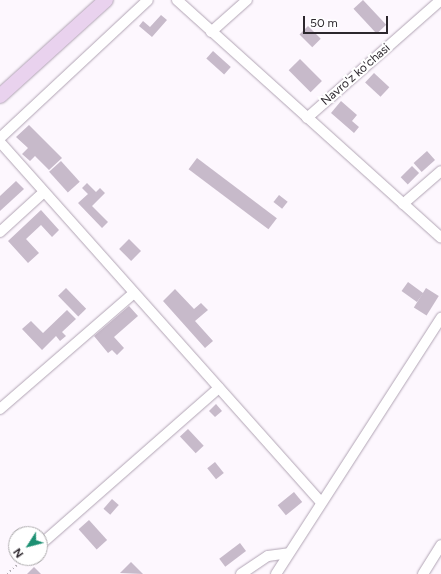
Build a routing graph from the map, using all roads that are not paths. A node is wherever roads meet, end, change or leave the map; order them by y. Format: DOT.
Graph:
graph roads {
  1 [pos="106,0"];
  2 [pos="148,0"];
  3 [pos="177,0"];
  4 [pos="247,0"];
  5 [pos="441,0"];
  6 [pos="211,32"];
  7 [pos="0,96"];
  8 [pos="307,118"];
  9 [pos="0,138"];
  10 [pos="0,142"];
  11 [pos="441,170"];
  12 [pos="44,192"];
  13 [pos="403,204"];
  14 [pos="0,232"];
  15 [pos="441,238"];
  16 [pos="134,293"];
  17 [pos="441,318"];
  18 [pos="219,388"];
  19 [pos="0,409"];
  20 [pos="321,502"];
  21 [pos="48,538"];
  22 [pos="441,545"];
  23 [pos="289,552"];
  24 [pos="242,574"];
  25 [pos="276,574"];
  26 [pos="423,574"];
  1 -- 7 [label="street"];
  2 -- 9 [label="street"];
  3 -- 6 [label="street"];
  4 -- 6 [label="street"];
  5 -- 8 [label="street, Navro'z ko'chasi"];
  6 -- 8 [label="street"];
  8 -- 13 [label="street"];
  10 -- 12 [label="street"];
  11 -- 13 [label="street"];
  12 -- 14 [label="street"];
  12 -- 16 [label="street"];
  13 -- 15 [label="street"];
  16 -- 18 [label="street"];
  16 -- 19 [label="street"];
  17 -- 20 [label="street"];
  18 -- 20 [label="street"];
  18 -- 21 [label="street"];
  20 -- 23 [label="street"];
  22 -- 26 [label="street"];
  23 -- 24 [label="street"];
  23 -- 25 [label="street"];
}
